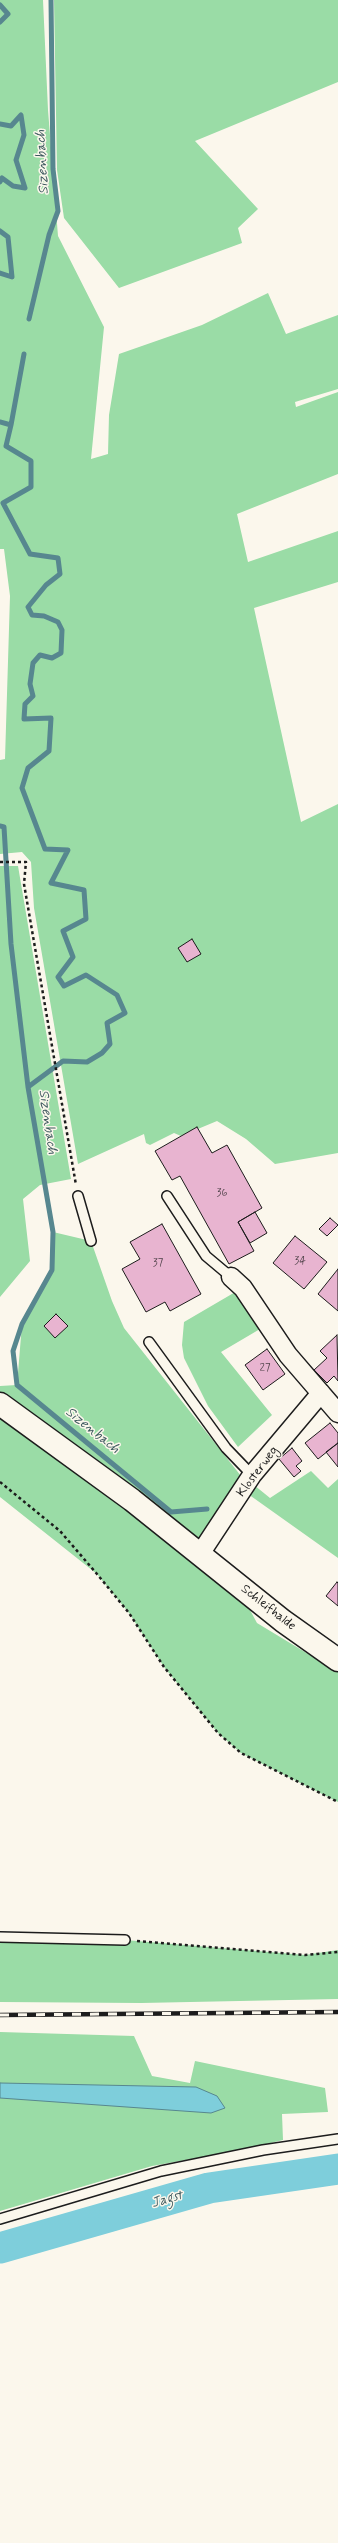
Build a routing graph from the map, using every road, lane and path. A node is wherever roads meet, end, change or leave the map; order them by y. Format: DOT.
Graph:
graph roads {
  1 [pos="0,862"];
  2 [pos="78,1196"];
  3 [pos="167,1196"];
  4 [pos="91,1241"];
  5 [pos="231,1277"];
  6 [pos="149,1342"];
  7 [pos="321,1393"];
  8 [pos="0,1404"];
  9 [pos="338,1413"];
  10 [pos="252,1475"];
  11 [pos="0,1482"];
  12 [pos="200,1554"];
  13 [pos="338,1660"];
  14 [pos="338,1802"];
  15 [pos="0,1938"];
  16 [pos="125,1940"];
  17 [pos="338,1952"];
  18 [pos="338,2139"];
  19 [pos="0,2219"];
  1 -- 2 [label="path"];
  2 -- 4 [label="lane"];
  3 -- 5 [label="lane"];
  5 -- 7 [label="street"];
  6 -- 10 [label="lane"];
  7 -- 9 [label="street"];
  7 -- 10 [label="street, Klosterweg"];
  8 -- 12 [label="main road, Schleifhalde"];
  10 -- 12 [label="street, Klosterweg"];
  11 -- 14 [label="path"];
  12 -- 13 [label="main road, Schleifhalde"];
  15 -- 16 [label="lane"];
  16 -- 17 [label="path"];
  18 -- 19 [label="lane"];
}
